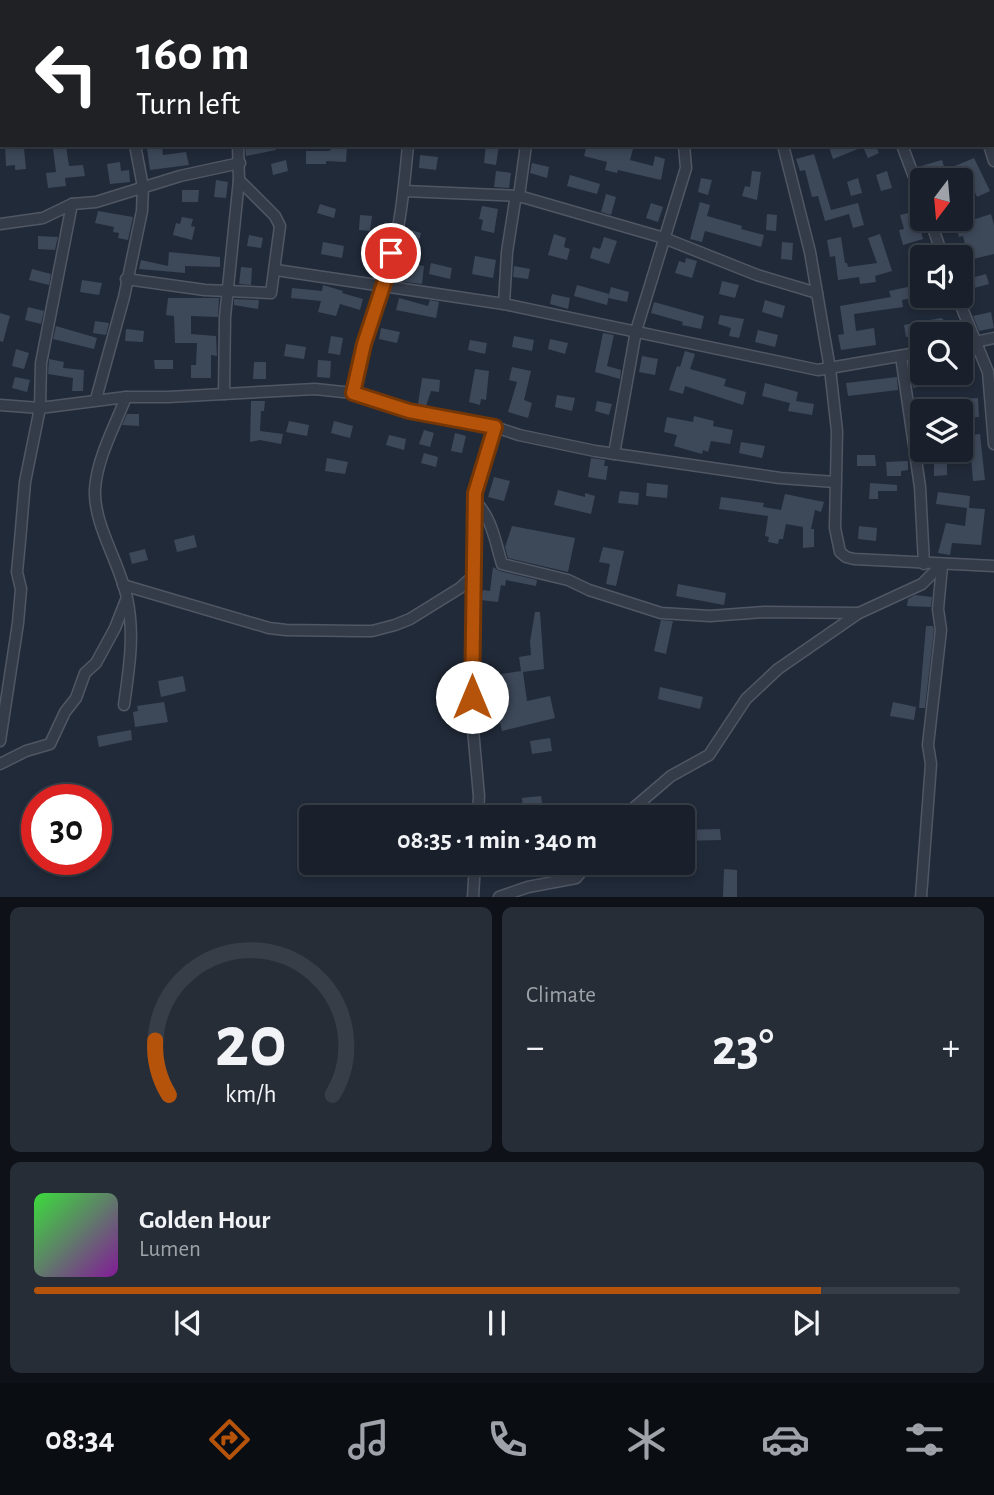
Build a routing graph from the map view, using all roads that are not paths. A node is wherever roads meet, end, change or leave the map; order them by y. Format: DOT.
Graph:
graph roads {
  1 [pos="135,147"];
  2 [pos="238,147"];
  3 [pos="408,147"];
  4 [pos="526,147"];
  5 [pos="684,147"];
  6 [pos="784,147"];
  7 [pos="903,147"];
  8 [pos="240,163"];
  9 [pos="911,168"];
  10 [pos="239,180"];
  11 [pos="143,187"];
  12 [pos="404,191"];
  13 [pos="519,196"];
  14 [pos="72,204"];
  15 [pos="0,224"];
  16 [pos="664,238"];
  17 [pos="276,270"];
  18 [pos="126,279"];
  19 [pos="382,285"];
  20 [pos="228,290"];
  21 [pos="817,293"];
  22 [pos="504,304"];
  23 [pos="962,308"];
  24 [pos="636,331"];
  25 [pos="994,338"];
  26 [pos="976,342"];
  27 [pos="973,343"];
  28 [pos="910,354"];
  29 [pos="901,356"];
  30 [pos="830,369"];
  31 [pos="353,393"];
  32 [pos="224,394"];
  33 [pos="126,397"];
  34 [pos="96,399"];
  35 [pos="0,405"];
  36 [pos="40,408"];
  37 [pos="495,427"];
  38 [pos="994,444"];
  39 [pos="614,454"];
  40 [pos="835,482"];
  41 [pos="475,501"];
  42 [pos="925,564"];
  43 [pos="942,564"];
  44 [pos="994,566"];
  45 [pos="473,576"];
  46 [pos="125,590"];
  47 [pos="859,613"];
  48 [pos="124,705"];
  49 [pos="0,741"];
  50 [pos="0,764"];
  51 [pos="479,805"];
  52 [pos="638,805"];
  53 [pos="475,875"];
  54 [pos="579,875"];
  55 [pos="474,897"];
  56 [pos="499,897"];
  57 [pos="921,897"];
  1 -- 11 [label="street"];
  2 -- 8 [label="street"];
  3 -- 12 [label="street"];
  4 -- 13 [label="street"];
  5 -- 16 [label="street"];
  6 -- 21 [label="street"];
  7 -- 9 [label="street"];
  8 -- 10 [label="street"];
  8 -- 11 [label="street"];
  10 -- 17 [label="street"];
  10 -- 20 [label="street"];
  11 -- 14 [label="street"];
  11 -- 18 [label="street"];
  12 -- 13 [label="street"];
  12 -- 19 [label="street"];
  13 -- 16 [label="street"];
  13 -- 22 [label="street"];
  14 -- 15 [label="street"];
  14 -- 36 [label="street"];
  16 -- 21 [label="street"];
  16 -- 24 [label="street"];
  17 -- 19 [label="street"];
  17 -- 20 [label="street"];
  18 -- 20 [label="street"];
  18 -- 34 [label="street"];
  19 -- 22 [label="street"];
  19 -- 31 [label="street"];
  20 -- 32 [label="street"];
  21 -- 30 [label="street"];
  22 -- 24 [label="street"];
  23 -- 26 [label="street"];
  24 -- 30 [label="street"];
  24 -- 39 [label="street"];
  25 -- 26 [label="street"];
  26 -- 27 [label="street"];
  26 -- 38 [label="street"];
  28 -- 29 [label="street"];
  29 -- 30 [label="street"];
  29 -- 42 [label="street"];
  30 -- 40 [label="street"];
  31 -- 32 [label="street"];
  31 -- 37 [label="street"];
  32 -- 33 [label="street"];
  33 -- 34 [label="street"];
  33 -- 46 [label="street"];
  34 -- 36 [label="street"];
  35 -- 36 [label="street"];
  36 -- 49 [label="street"];
  37 -- 39 [label="street"];
  37 -- 41 [label="street"];
  39 -- 40 [label="street"];
  40 -- 42 [label="street"];
  41 -- 45 [label="street"];
  41 -- 47 [label="street"];
  42 -- 43 [label="street"];
  43 -- 44 [label="street"];
  43 -- 47 [label="street"];
  43 -- 57 [label="street"];
  45 -- 46 [label="street"];
  45 -- 51 [label="street"];
  46 -- 48 [label="street"];
  46 -- 50 [label="street"];
  47 -- 52 [label="street"];
  53 -- 55 [label="street"];
  54 -- 56 [label="street"];
}
